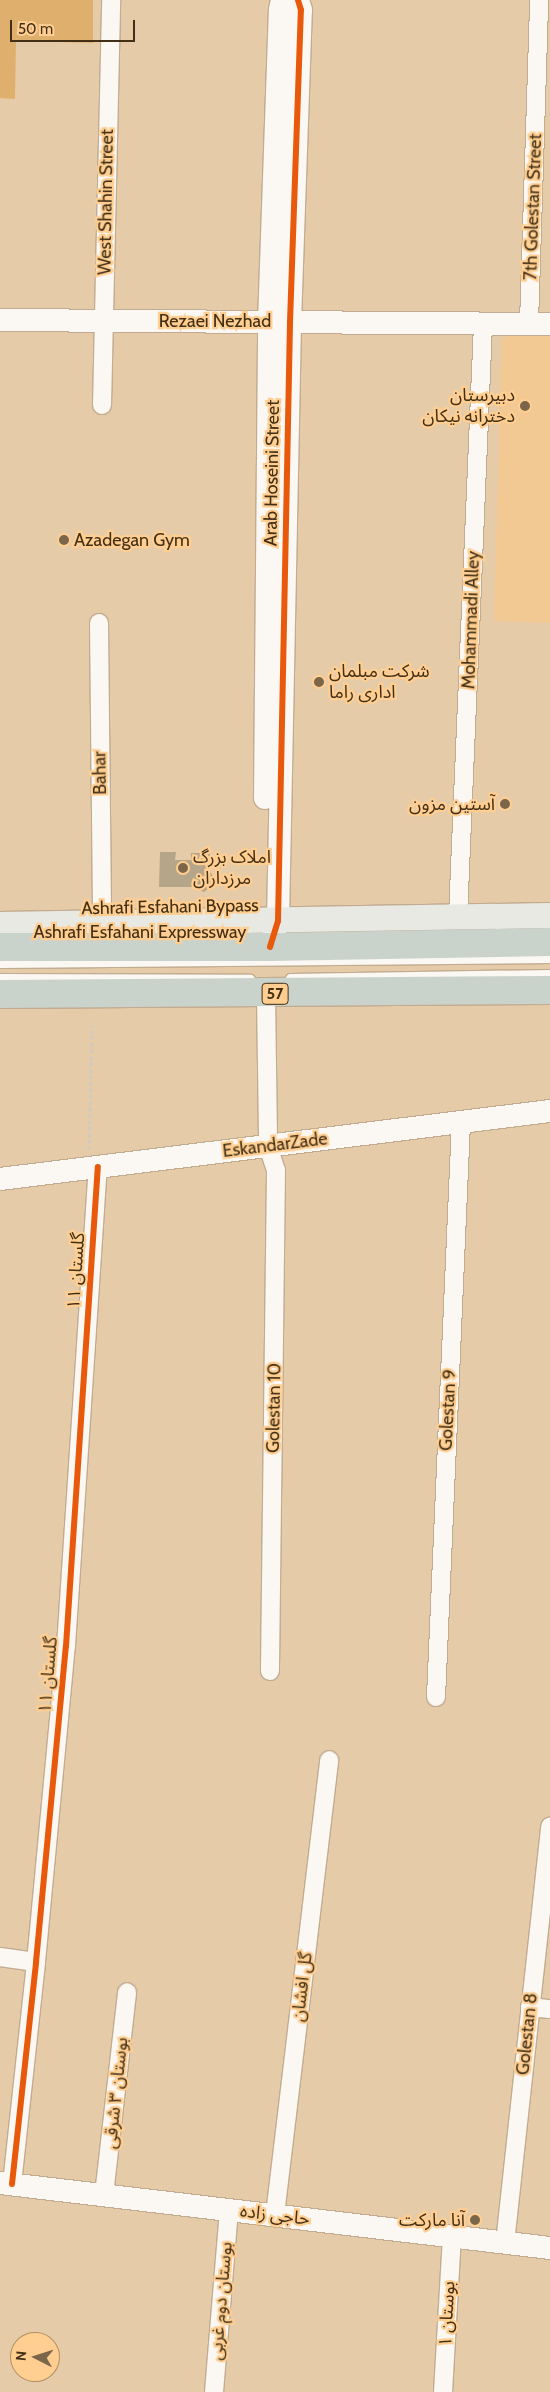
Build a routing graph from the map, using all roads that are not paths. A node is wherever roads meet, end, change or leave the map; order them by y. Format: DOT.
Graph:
graph roads {
  1 [pos="111,0"];
  2 [pos="282,0"];
  3 [pos="298,0"];
  4 [pos="539,0"];
  5 [pos="0,320"];
  6 [pos="103,320"];
  7 [pos="280,322"];
  8 [pos="483,324"];
  9 [pos="540,324"];
  10 [pos="102,405"];
  11 [pos="99,623"];
  12 [pos="550,915"];
  13 [pos="458,916"];
  14 [pos="102,922"];
  15 [pos="0,924"];
  16 [pos="271,929"];
  17 [pos="550,942"];
  18 [pos="0,947"];
  19 [pos="550,958"];
  20 [pos="0,963"];
  21 [pos="550,974"];
  22 [pos="0,978"];
  23 [pos="269,984"];
  24 [pos="550,990"];
  25 [pos="491,992"];
  26 [pos="0,994"];
  27 [pos="550,1007"];
  28 [pos="550,1111"];
  29 [pos="461,1122"];
  30 [pos="268,1146"];
  31 [pos="94,1168"];
  32 [pos="0,1179"];
  33 [pos="270,1671"];
  34 [pos="436,1697"];
  35 [pos="329,1760"];
  36 [pos="550,1826"];
  37 [pos="0,1957"];
  38 [pos="36,1962"];
  39 [pos="127,1992"];
  40 [pos="530,2007"];
  41 [pos="550,2009"];
  42 [pos="6,2183"];
  43 [pos="104,2195"];
  44 [pos="229,2210"];
  45 [pos="275,2216"];
  46 [pos="452,2237"];
  47 [pos="505,2243"];
  48 [pos="550,2248"];
  49 [pos="214,2392"];
  50 [pos="443,2392"];
  1 -- 6 [label="street, West Shahin Street"];
  2 -- 7 [label="street, Arab Hoseini Street"];
  3 -- 7 [label="street, Arab Hoseini Street"];
  4 -- 9 [label="street, 7th Golestan Street"];
  5 -- 6 [label="street, Rezaei Nezhad"];
  6 -- 7 [label="street, Rezaei Nezhad"];
  6 -- 10 [label="street, West Shahin Street"];
  7 -- 8 [label="street, Rezaei Nezhad"];
  7 -- 16 [label="street, Arab Hoseini Street"];
  8 -- 9 [label="street, Rezaei Nezhad"];
  8 -- 13 [label="street, Mohammadi Alley"];
  11 -- 14 [label="street, Bahar"];
  12 -- 13 [label="main road, Ashrafi Esfahani Bypass"];
  13 -- 16 [label="main road, Ashrafi Esfahani Bypass"];
  14 -- 15 [label="main road, Ashrafi Esfahani Bypass"];
  14 -- 16 [label="main road, Ashrafi Esfahani Bypass"];
  16 -- 17 [label="highway, Ashrafi Esfahani Expressway"];
  16 -- 18 [label="highway, Ashrafi Esfahani Expressway"];
  19 -- 20 [label="lane"];
  21 -- 23 [label="lane"];
  22 -- 23 [label="lane"];
  23 -- 25 [label="highway, 57"];
  23 -- 26 [label="highway, 57"];
  23 -- 30 [label="street, Golestan 10"];
  24 -- 25 [label="highway, 57"];
  25 -- 27 [label="highway"];
  28 -- 29 [label="street, EskandarZade"];
  29 -- 30 [label="street, EskandarZade"];
  29 -- 34 [label="street, Golestan 9"];
  30 -- 31 [label="street, EskandarZade"];
  30 -- 33 [label="street, Golestan 10"];
  31 -- 32 [label="street, EskandarZade"];
  31 -- 38 [label="street, گلستان ۱۱"];
  35 -- 45 [label="street, گل افشان"];
  36 -- 40 [label="street, Golestan 8"];
  37 -- 38 [label="street"];
  38 -- 42 [label="street, گلستان ۱۱"];
  39 -- 43 [label="street, بوستان ۳ شرقی"];
  40 -- 41 [label="street"];
  40 -- 47 [label="street, Golestan 8"];
  42 -- 43 [label="street, حاجی زاده"];
  43 -- 44 [label="street, حاجی زاده"];
  44 -- 45 [label="street, حاجی زاده"];
  44 -- 49 [label="street, بوستان دوم غربی"];
  45 -- 46 [label="street, حاجی زاده"];
  46 -- 47 [label="street, حاجی زاده"];
  46 -- 50 [label="street, بوستان ۱"];
  47 -- 48 [label="street, حاجی زاده"];
}
